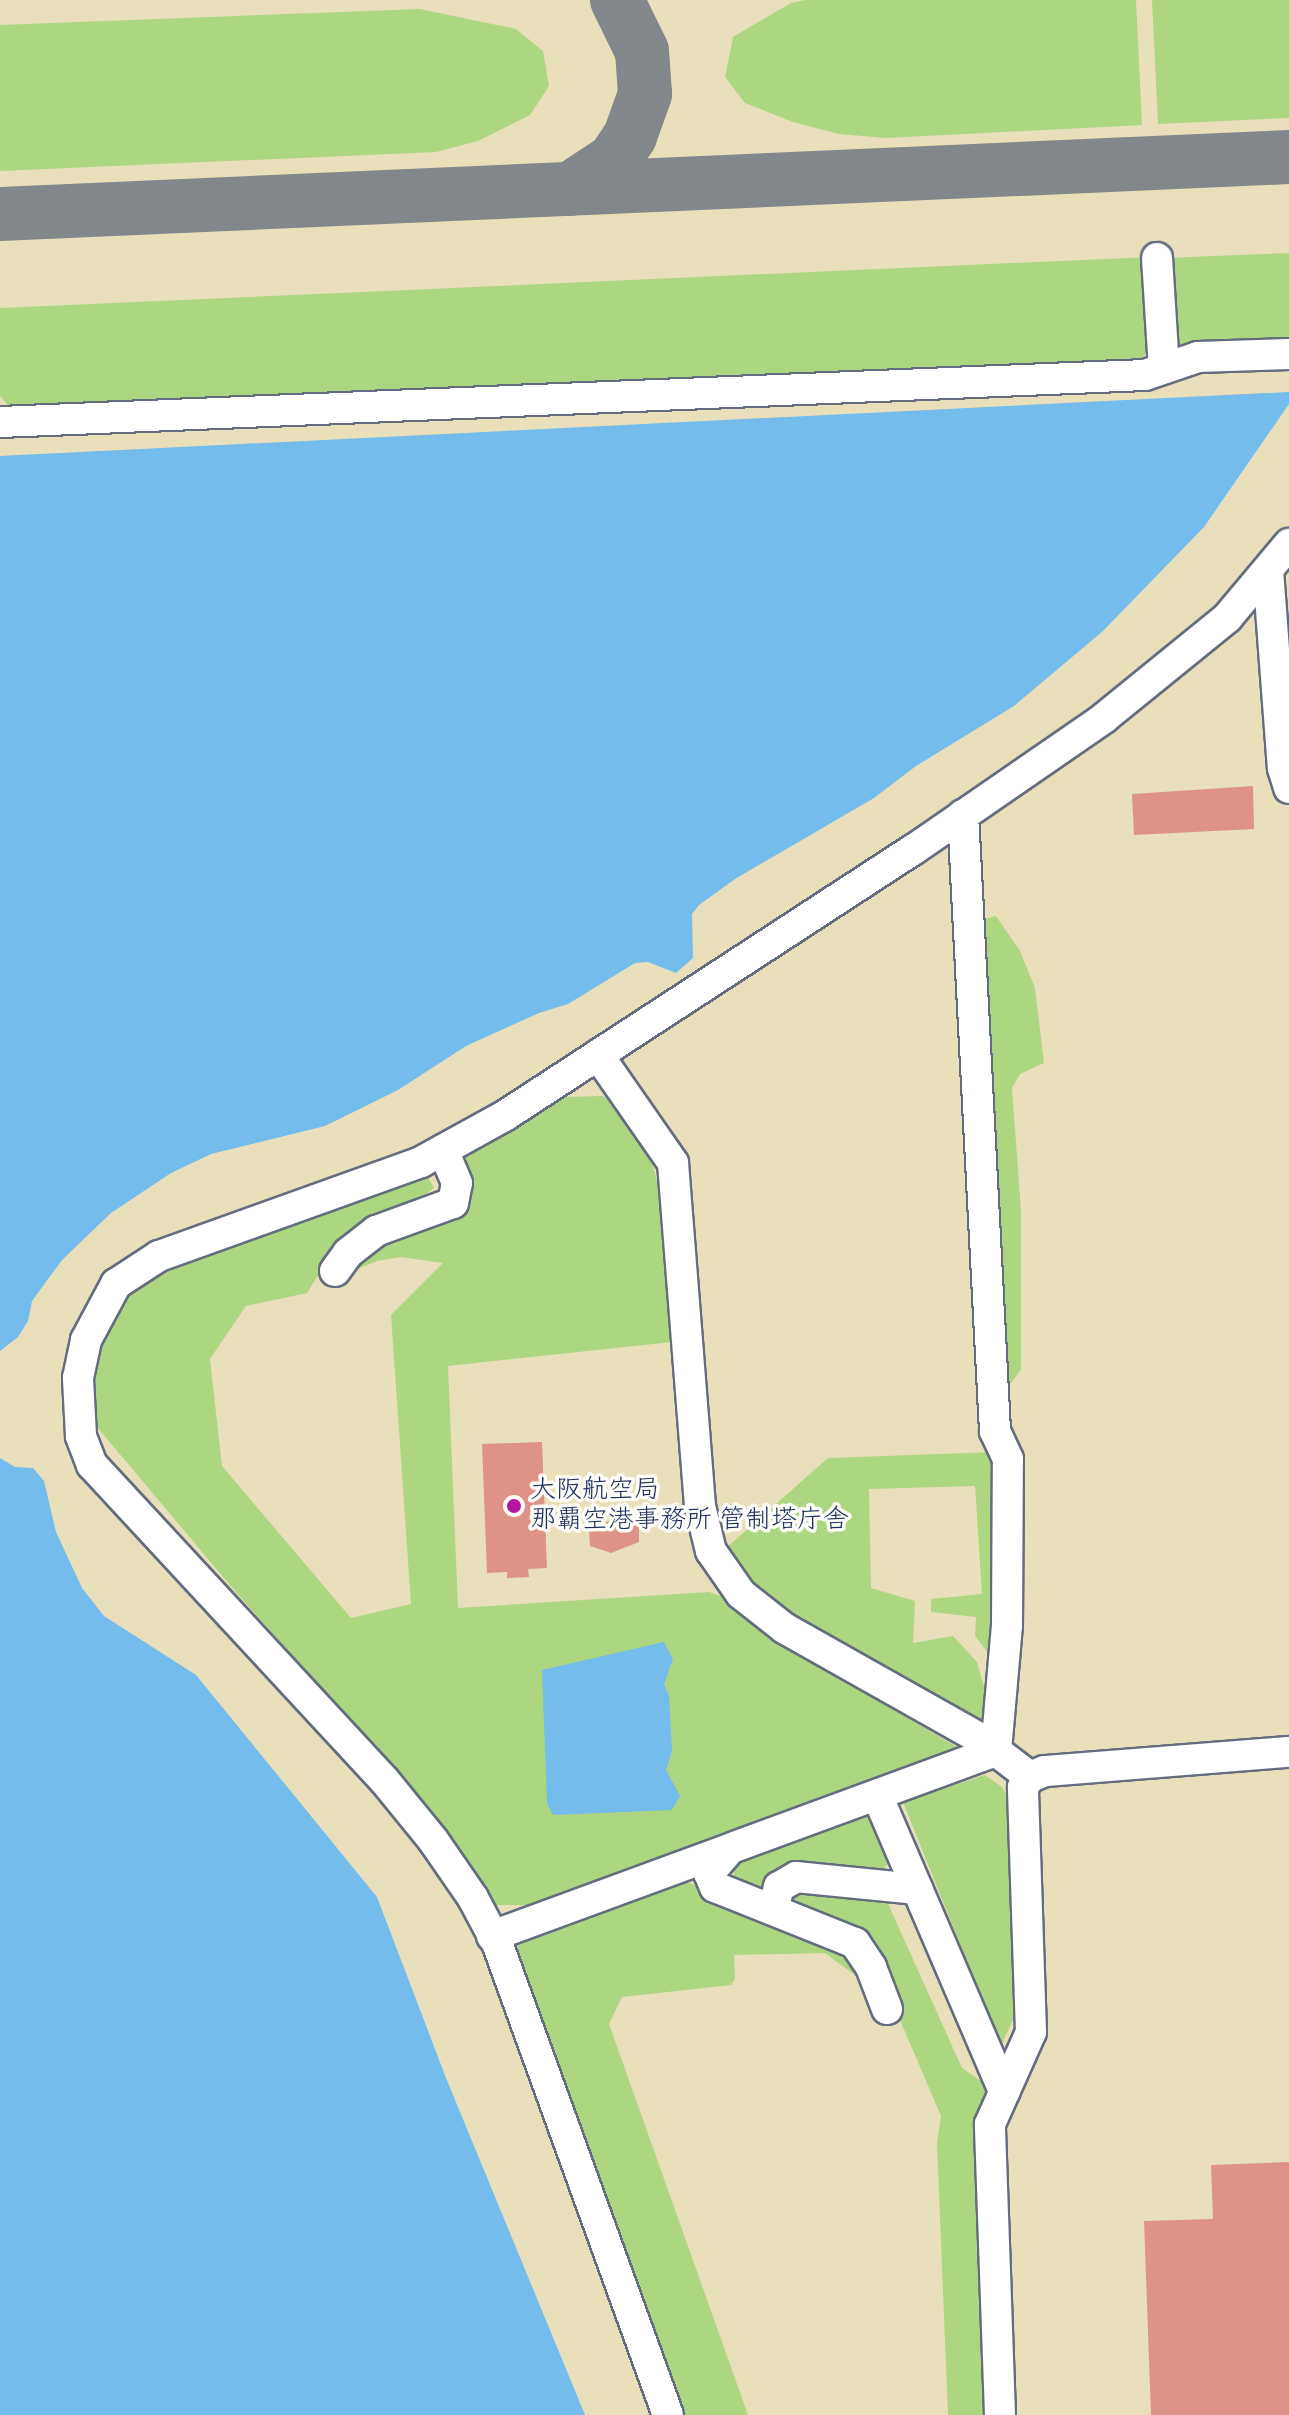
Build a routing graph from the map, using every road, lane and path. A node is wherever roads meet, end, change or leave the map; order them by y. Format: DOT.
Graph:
graph roads {
  1 [pos="1157,258"];
  2 [pos="1289,354"];
  3 [pos="1164,368"];
  4 [pos="0,422"];
  5 [pos="1289,544"];
  6 [pos="1268,570"];
  7 [pos="1289,788"];
  8 [pos="963,815"];
  9 [pos="598,1055"];
  10 [pos="443,1150"];
  11 [pos="335,1271"];
  12 [pos="996,1751"];
  13 [pos="1289,1752"];
  14 [pos="1030,1777"];
  15 [pos="877,1795"];
  16 [pos="730,1849"];
  17 [pos="917,1889"];
  18 [pos="773,1909"];
  19 [pos="492,1936"];
  20 [pos="887,2009"];
  21 [pos="1004,2092"];
  22 [pos="668,2415"];
  23 [pos="1000,2415"];
  1 -- 3 [label="lane"];
  2 -- 3 [label="lane"];
  3 -- 4 [label="lane"];
  5 -- 6 [label="lane"];
  6 -- 7 [label="lane"];
  6 -- 8 [label="lane"];
  8 -- 9 [label="lane"];
  8 -- 12 [label="lane"];
  9 -- 10 [label="lane"];
  9 -- 12 [label="lane"];
  10 -- 11 [label="lane"];
  10 -- 19 [label="lane"];
  12 -- 14 [label="lane"];
  12 -- 15 [label="lane"];
  13 -- 14 [label="lane"];
  14 -- 21 [label="lane"];
  15 -- 16 [label="lane"];
  15 -- 17 [label="lane"];
  16 -- 18 [label="lane"];
  16 -- 19 [label="lane"];
  17 -- 18 [label="lane"];
  17 -- 21 [label="lane"];
  18 -- 20 [label="lane"];
  19 -- 22 [label="lane"];
  21 -- 23 [label="lane"];
}
